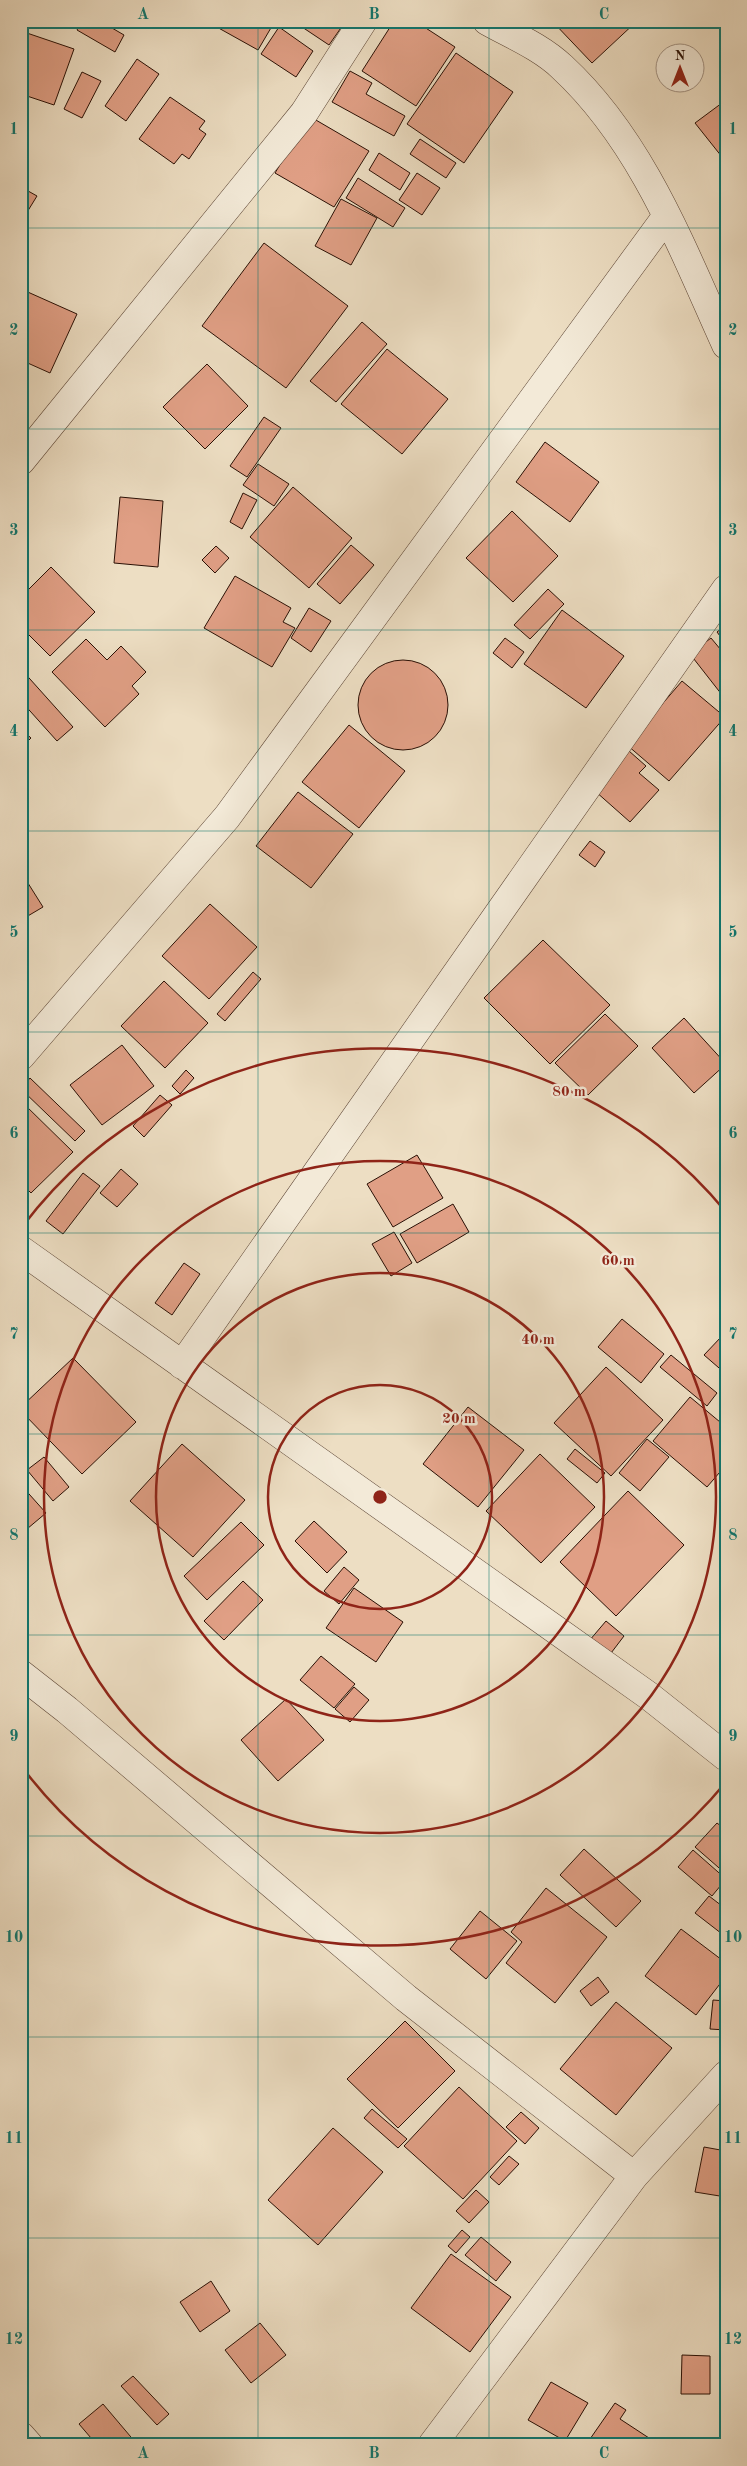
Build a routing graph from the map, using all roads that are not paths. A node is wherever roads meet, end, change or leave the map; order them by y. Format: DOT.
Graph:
graph roads {
  1 [pos="363,21"];
  2 [pos="487,21"];
  3 [pos="666,217"];
  4 [pos="726,346"];
  5 [pos="21,461"];
  6 [pos="726,589"];
  7 [pos="21,1056"];
  8 [pos="21,1250"];
  9 [pos="182,1365"];
  10 [pos="21,1674"];
  11 [pos="724,1751"];
  12 [pos="726,2075"];
  13 [pos="634,2176"];
  14 [pos="21,2436"];
  15 [pos="29,2445"];
  16 [pos="432,2445"];
  1 -- 5 [label="street"];
  2 -- 3 [label="street"];
  3 -- 4 [label="street"];
  3 -- 7 [label="street"];
  6 -- 9 [label="street"];
  8 -- 9 [label="street"];
  9 -- 11 [label="street"];
  10 -- 13 [label="street"];
  12 -- 13 [label="street"];
  13 -- 16 [label="street"];
  14 -- 15 [label="street"];
}
